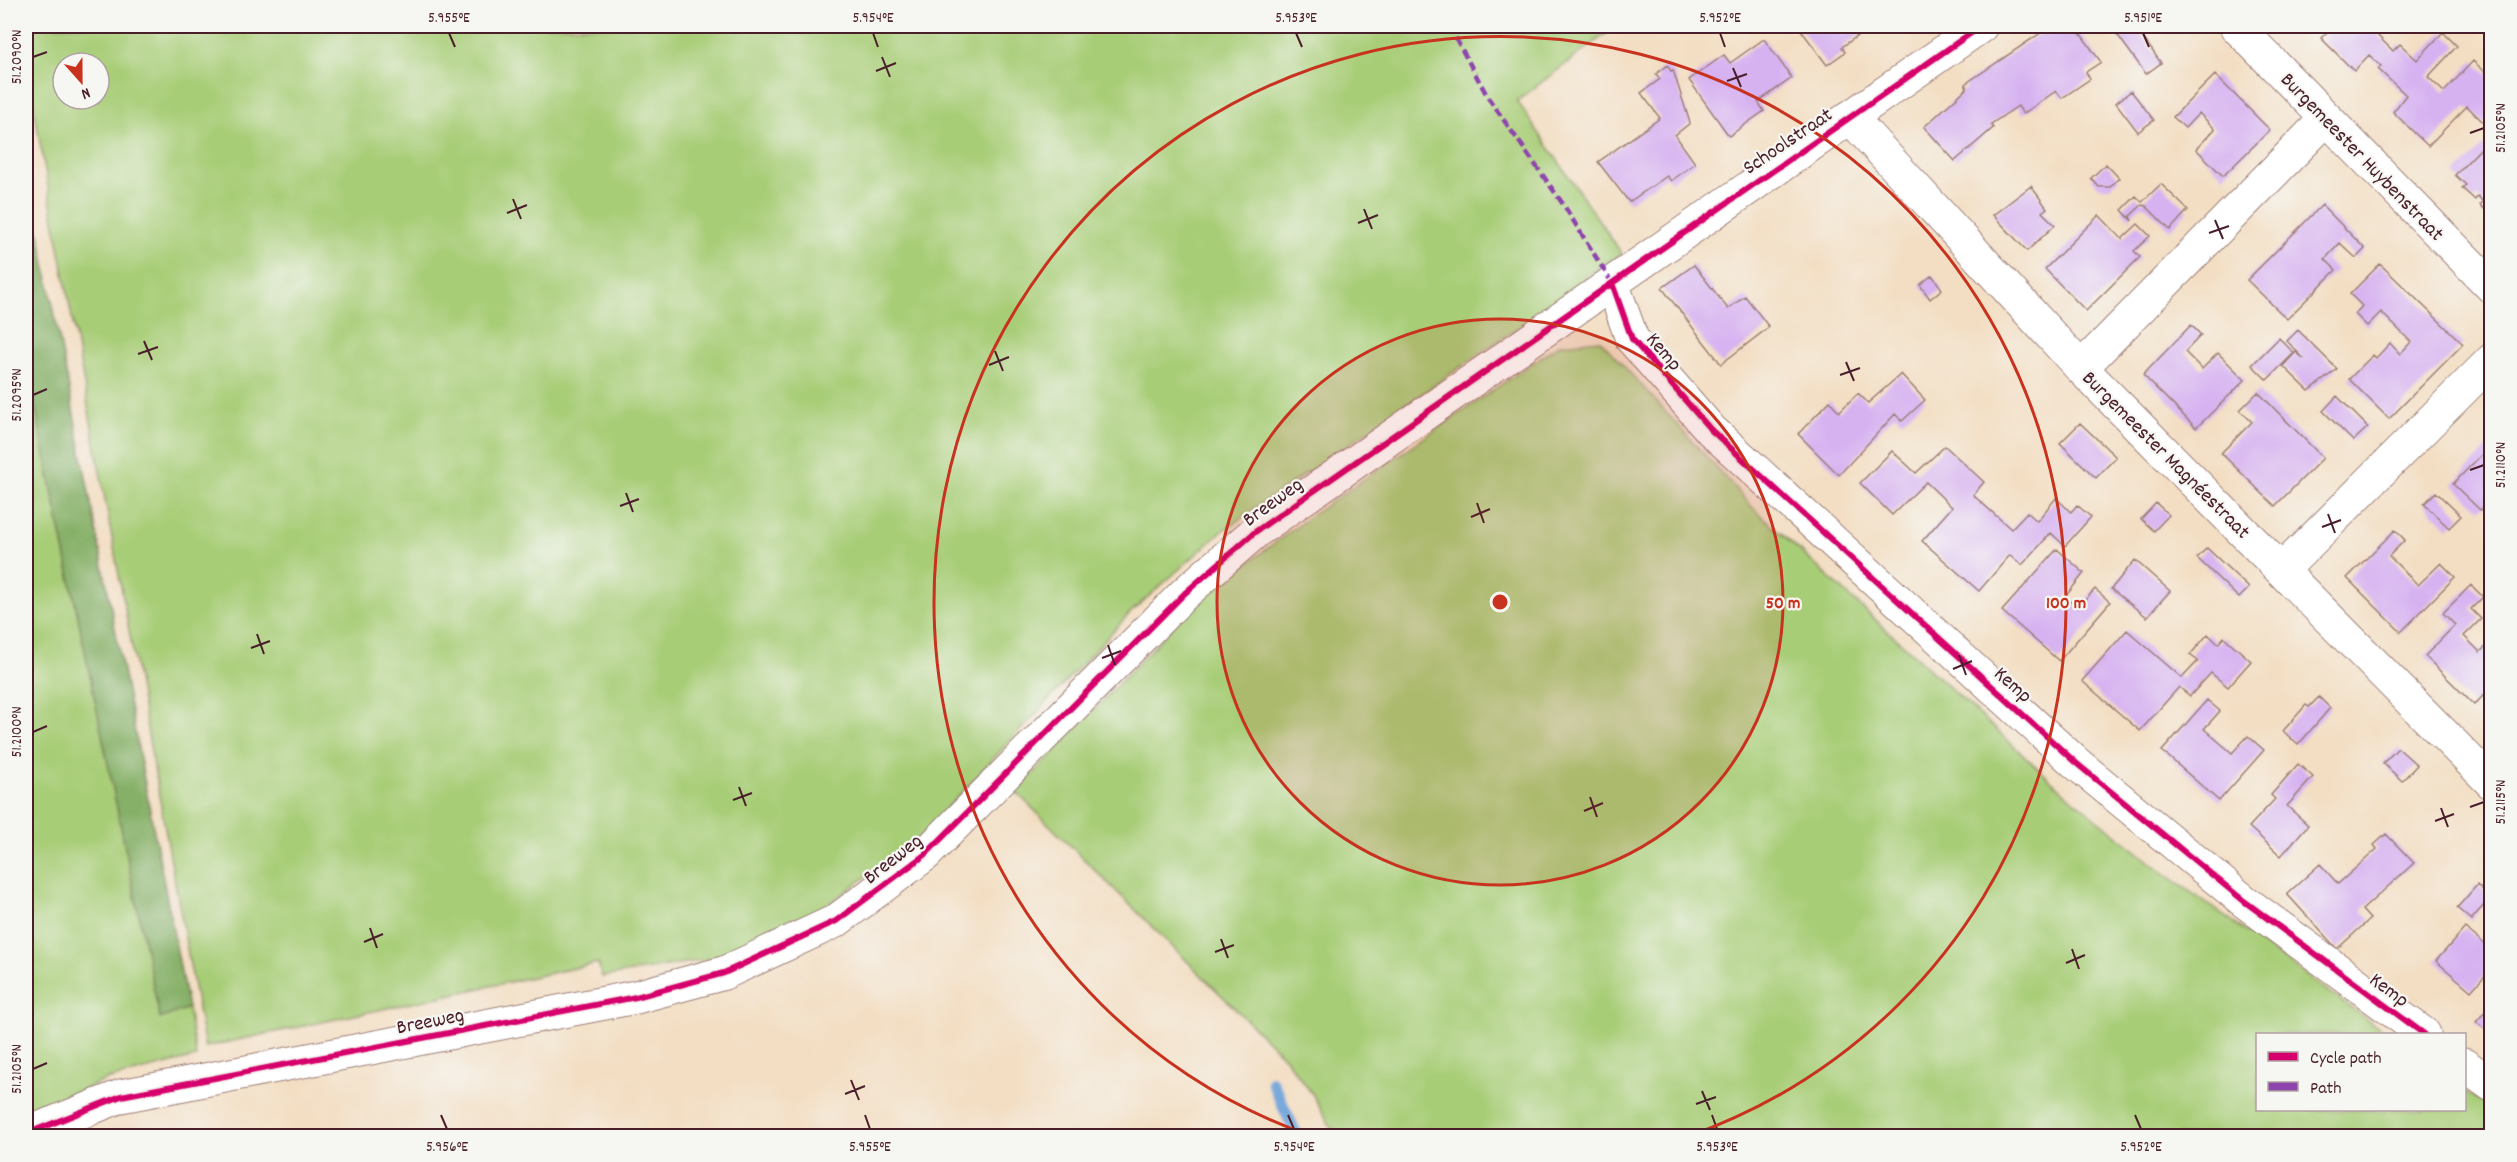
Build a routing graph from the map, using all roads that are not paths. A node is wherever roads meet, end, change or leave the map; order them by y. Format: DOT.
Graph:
graph roads {
  1 [pos="1981,26"];
  2 [pos="2236,26"];
  3 [pos="1850,117"];
  4 [pos="2326,119"];
  5 [pos="1612,283"];
  6 [pos="2492,286"];
  7 [pos="2492,360"];
  8 [pos="2081,368"];
  9 [pos="2282,570"];
  10 [pos="2492,783"];
  11 [pos="2421,1033"];
  12 [pos="2466,1066"];
  13 [pos="2492,1085"];
  14 [pos="26,1134"];
  1 -- 3 [label="street, Schoolstraat"];
  2 -- 4 [label="street, Burgemeester Huybenstraat"];
  3 -- 5 [label="street, Schoolstraat"];
  3 -- 8 [label="street, Burgemeester Magnéestraat"];
  4 -- 6 [label="street, Burgemeester Huybenstraat"];
  4 -- 8 [label="street"];
  5 -- 11 [label="street, Kemp"];
  5 -- 14 [label="street, Breeweg"];
  7 -- 9 [label="street"];
  8 -- 9 [label="street, Burgemeester Magnéestraat"];
  9 -- 10 [label="street, Burgemeester Magnéestraat"];
  12 -- 13 [label="street"];
}
